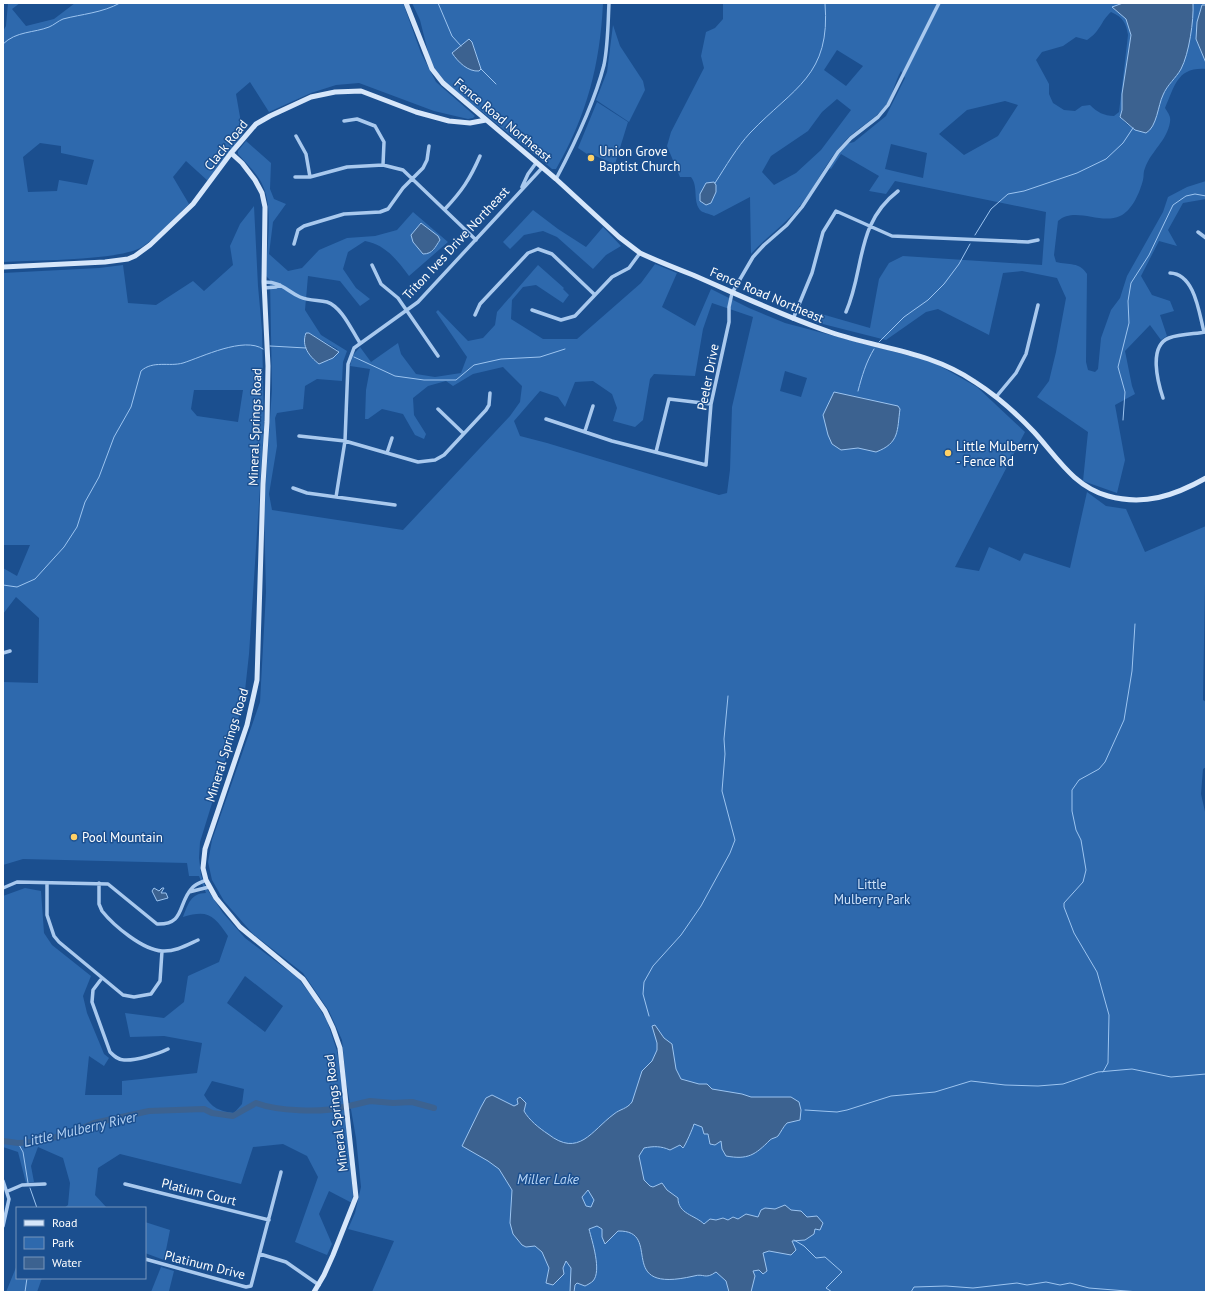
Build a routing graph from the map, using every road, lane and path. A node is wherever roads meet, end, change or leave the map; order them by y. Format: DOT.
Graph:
graph roads {
  1 [pos="406,3"];
  2 [pos="609,3"];
  3 [pos="939,3"];
  4 [pos="486,120"];
  5 [pos="344,121"];
  6 [pos="296,136"];
  7 [pos="429,146"];
  8 [pos="231,153"];
  9 [pos="480,156"];
  10 [pos="536,163"];
  11 [pos="383,165"];
  12 [pos="542,168"];
  13 [pos="310,177"];
  14 [pos="295,178"];
  15 [pos="413,178"];
  16 [pos="556,179"];
  17 [pos="520,190"];
  18 [pos="898,191"];
  19 [pos="445,210"];
  20 [pos="870,227"];
  21 [pos="1198,232"];
  22 [pos="1206,238"];
  23 [pos="476,240"];
  24 [pos="1038,240"];
  25 [pos="294,244"];
  26 [pos="640,253"];
  27 [pos="372,265"];
  28 [pos="3,266"];
  29 [pos="1170,273"];
  30 [pos="264,285"];
  31 [pos="732,293"];
  32 [pos="595,295"];
  33 [pos="1038,305"];
  34 [pos="532,310"];
  35 [pos="406,311"];
  36 [pos="846,312"];
  37 [pos="475,315"];
  38 [pos="793,320"];
  39 [pos="1205,332"];
  40 [pos="360,343"];
  41 [pos="438,356"];
  42 [pos="490,392"];
  43 [pos="996,397"];
  44 [pos="1163,398"];
  45 [pos="711,404"];
  46 [pos="593,406"];
  47 [pos="438,409"];
  48 [pos="546,419"];
  49 [pos="585,431"];
  50 [pos="463,433"];
  51 [pos="299,436"];
  52 [pos="392,438"];
  53 [pos="346,441"];
  54 [pos="656,452"];
  55 [pos="387,453"];
  56 [pos="1206,478"];
  57 [pos="293,488"];
  58 [pos="336,497"];
  59 [pos="395,505"];
  60 [pos="10,651"];
  61 [pos="3,653"];
  62 [pos="206,880"];
  63 [pos="47,883"];
  64 [pos="99,883"];
  65 [pos="209,887"];
  66 [pos="3,888"];
  67 [pos="189,892"];
  68 [pos="198,940"];
  69 [pos="162,951"];
  70 [pos="102,978"];
  71 [pos="168,1049"];
  72 [pos="281,1172"];
  73 [pos="3,1181"];
  74 [pos="45,1184"];
  75 [pos="125,1184"];
  76 [pos="8,1191"];
  77 [pos="269,1220"];
  78 [pos="3,1226"];
  79 [pos="260,1254"];
  80 [pos="146,1259"];
  81 [pos="319,1285"];
  82 [pos="314,1292"];
  1 -- 4 [label="street, Fence Road Northeast"];
  2 -- 16 [label="street"];
  3 -- 31 [label="street"];
  4 -- 8 [label="street, Clack Road"];
  4 -- 10 [label="street, Fence Road Northeast"];
  5 -- 11 [label="street"];
  6 -- 13 [label="street"];
  7 -- 15 [label="street"];
  8 -- 28 [label="street, Clack Road"];
  8 -- 30 [label="street, Mineral Springs Road"];
  9 -- 19 [label="street"];
  10 -- 12 [label="street, Fence Road Northeast"];
  10 -- 17 [label="street, Triton Ives Drive Northeast"];
  11 -- 13 [label="street"];
  11 -- 15 [label="street"];
  12 -- 16 [label="street, Fence Road Northeast"];
  12 -- 17 [label="street, Triton Ives Drive Northeast"];
  13 -- 14 [label="street"];
  15 -- 19 [label="street"];
  15 -- 25 [label="street"];
  16 -- 26 [label="street, Fence Road Northeast"];
  17 -- 23 [label="street, Triton Ives Drive Northeast"];
  18 -- 20 [label="street"];
  19 -- 23 [label="street"];
  20 -- 24 [label="street"];
  20 -- 36 [label="street"];
  20 -- 38 [label="street"];
  21 -- 22 [label="street"];
  23 -- 35 [label="street, Triton Ives Drive Northeast"];
  26 -- 31 [label="street, Fence Road Northeast"];
  26 -- 32 [label="street"];
  27 -- 35 [label="street"];
  29 -- 39 [label="street"];
  30 -- 40 [label="street"];
  30 -- 62 [label="street, Mineral Springs Road"];
  31 -- 38 [label="street, Fence Road Northeast"];
  31 -- 45 [label="street, Peeler Drive"];
  32 -- 34 [label="street"];
  32 -- 37 [label="street"];
  33 -- 43 [label="street"];
  35 -- 40 [label="street, Triton Ives Drive Northeast"];
  35 -- 41 [label="street"];
  38 -- 43 [label="street, Fence Road Northeast"];
  39 -- 44 [label="street"];
  40 -- 53 [label="street, Triton Ives Drive Northeast"];
  42 -- 50 [label="street"];
  43 -- 56 [label="street, Fence Road Northeast"];
  45 -- 54 [label="street"];
  45 -- 54 [label="street, Peeler Drive"];
  46 -- 49 [label="street"];
  47 -- 50 [label="street"];
  48 -- 49 [label="street"];
  49 -- 54 [label="street"];
  50 -- 55 [label="street"];
  51 -- 53 [label="street"];
  52 -- 55 [label="street"];
  53 -- 55 [label="street"];
  53 -- 58 [label="street, Triton Ives Drive Northeast"];
  57 -- 58 [label="street"];
  58 -- 59 [label="street"];
  60 -- 61 [label="street"];
  62 -- 65 [label="street, Mineral Springs Road"];
  62 -- 67 [label="street"];
  63 -- 64 [label="street"];
  63 -- 66 [label="street"];
  63 -- 70 [label="street"];
  64 -- 67 [label="street"];
  64 -- 69 [label="street"];
  65 -- 67 [label="street"];
  65 -- 81 [label="street, Mineral Springs Road"];
  68 -- 69 [label="street"];
  69 -- 70 [label="street"];
  70 -- 71 [label="street"];
  72 -- 77 [label="street, Platinum Drive"];
  73 -- 76 [label="street"];
  74 -- 76 [label="street"];
  75 -- 77 [label="street, Platium Court"];
  76 -- 78 [label="street"];
  77 -- 79 [label="street, Platinum Drive"];
  79 -- 80 [label="street, Platinum Drive"];
  79 -- 81 [label="street"];
  81 -- 82 [label="street, Mineral Springs Road"];
}
